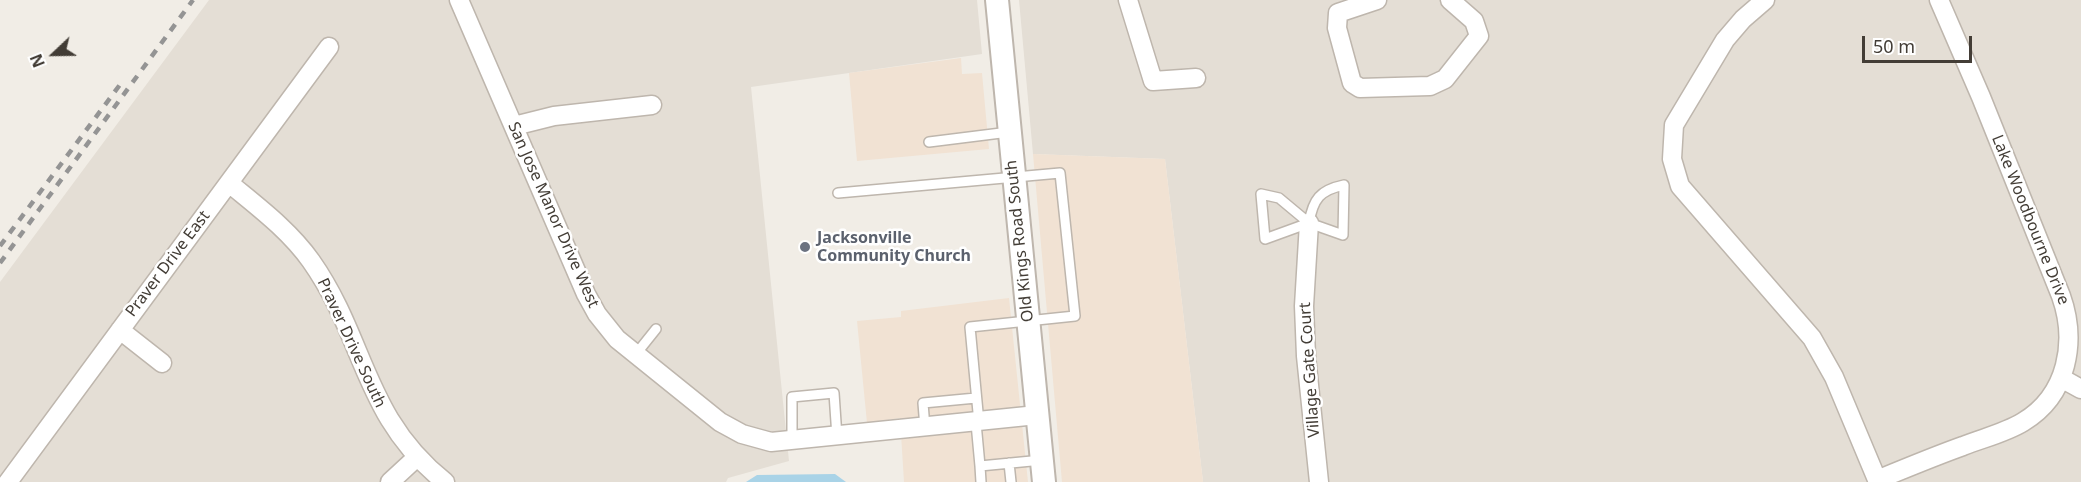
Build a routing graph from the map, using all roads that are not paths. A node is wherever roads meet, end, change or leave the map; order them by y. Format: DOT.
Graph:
graph roads {
  1 [pos="459,0"];
  2 [pos="997,0"];
  3 [pos="1128,0"];
  4 [pos="1450,0"];
  5 [pos="1765,0"];
  6 [pos="1939,0"];
  7 [pos="1371,1"];
  8 [pos="329,47"];
  9 [pos="1196,78"];
  10 [pos="652,105"];
  11 [pos="514,126"];
  12 [pos="1009,132"];
  13 [pos="929,142"];
  14 [pos="1014,178"];
  15 [pos="229,183"];
  16 [pos="838,193"];
  17 [pos="1309,223"];
  18 [pos="1028,321"];
  19 [pos="656,328"];
  20 [pos="120,330"];
  21 [pos="636,354"];
  22 [pos="162,363"];
  23 [pos="2061,378"];
  24 [pos="2081,389"];
  25 [pos="976,398"];
  26 [pos="1037,415"];
  27 [pos="977,423"];
  28 [pos="925,428"];
  29 [pos="837,437"];
  30 [pos="792,441"];
  31 [pos="416,458"];
  32 [pos="1009,463"];
  33 [pos="980,466"];
  34 [pos="1043,471"];
  35 [pos="1878,481"];
  36 [pos="8,482"];
  37 [pos="390,482"];
  38 [pos="445,482"];
  39 [pos="981,482"];
  40 [pos="1011,482"];
  41 [pos="1319,482"];
  1 -- 11 [label="street, San Jose Manor Drive West"];
  2 -- 12 [label="street, Old Kings Road South"];
  3 -- 9 [label="street"];
  4 -- 7 [label="street"];
  5 -- 35 [label="street, Lake Woodbourne Drive"];
  6 -- 23 [label="street, Lake Woodbourne Drive"];
  8 -- 15 [label="street, Praver Drive East"];
  10 -- 11 [label="street"];
  11 -- 21 [label="street, San Jose Manor Drive West"];
  12 -- 13 [label="lane"];
  12 -- 14 [label="street, Old Kings Road South"];
  14 -- 16 [label="lane"];
  14 -- 18 [label="street, Old Kings Road South"];
  14 -- 18 [label="lane"];
  15 -- 20 [label="street, Praver Drive East"];
  15 -- 31 [label="street, Praver Drive South"];
  17 -- 17 [label="lane"];
  17 -- 17 [label="lane"];
  17 -- 41 [label="street, Village Gate Court"];
  18 -- 25 [label="lane"];
  18 -- 26 [label="street, Old Kings Road South"];
  19 -- 21 [label="lane"];
  20 -- 22 [label="street"];
  20 -- 36 [label="street, Praver Drive East"];
  21 -- 30 [label="street, San Jose Manor Drive West"];
  23 -- 24 [label="street"];
  23 -- 35 [label="street, Lake Woodbourne Drive"];
  25 -- 27 [label="lane"];
  25 -- 28 [label="lane"];
  26 -- 27 [label="street, San Jose Manor Drive West"];
  26 -- 34 [label="street, Old Kings Road South"];
  27 -- 28 [label="street, San Jose Manor Drive West"];
  27 -- 33 [label="lane"];
  28 -- 29 [label="street, San Jose Manor Drive West"];
  29 -- 30 [label="street, San Jose Manor Drive West"];
  29 -- 30 [label="lane"];
  31 -- 37 [label="street"];
  31 -- 38 [label="street, Praver Drive South"];
  32 -- 33 [label="lane"];
  32 -- 34 [label="lane"];
  32 -- 40 [label="lane"];
  33 -- 39 [label="lane"];
}
